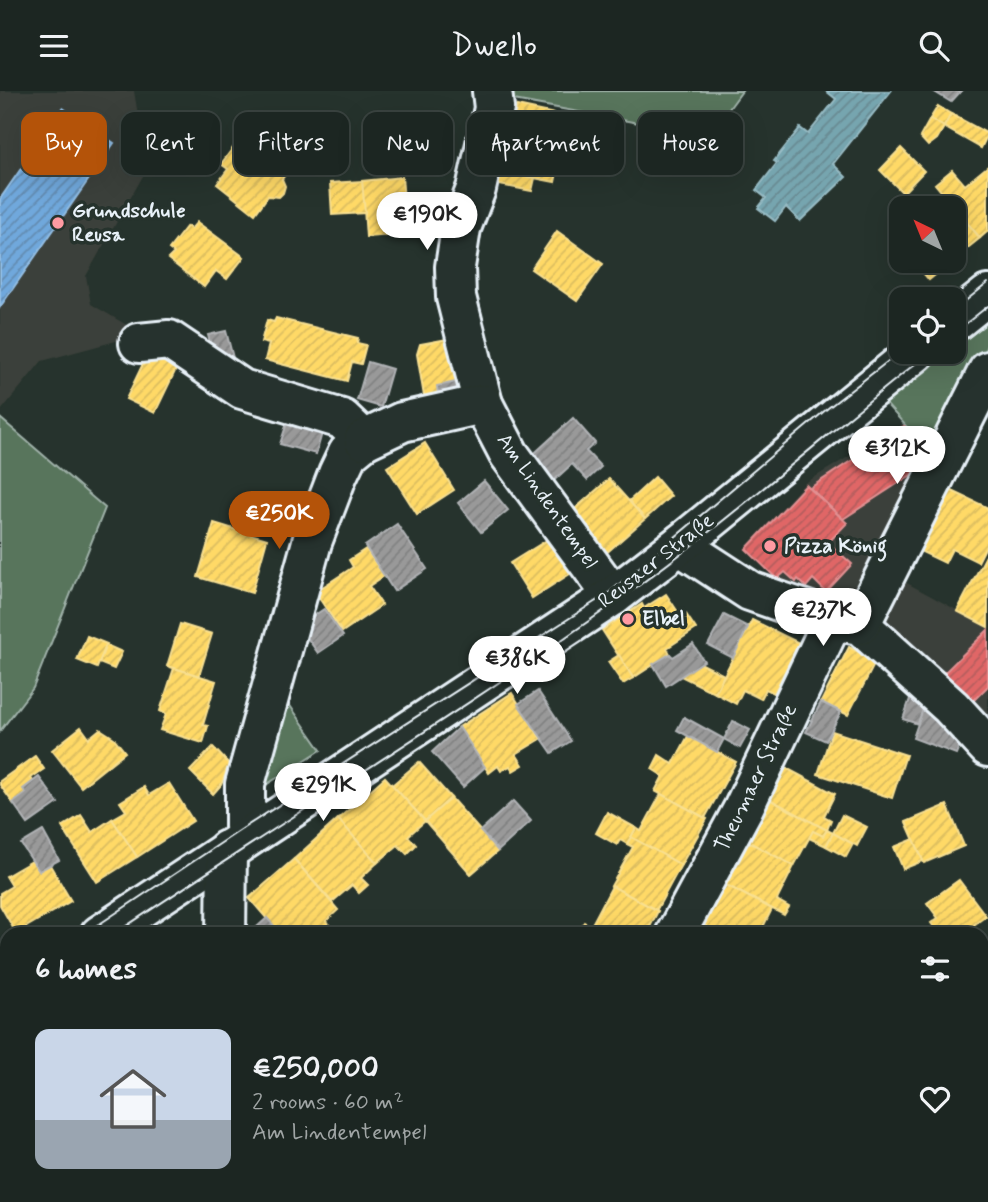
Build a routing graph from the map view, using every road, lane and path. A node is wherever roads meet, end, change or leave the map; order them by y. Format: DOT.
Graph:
graph roads {
  1 [pos="492,91"];
  2 [pos="988,295"];
  3 [pos="966,312"];
  4 [pos="139,343"];
  5 [pos="901,364"];
  6 [pos="988,371"];
  7 [pos="483,404"];
  8 [pos="364,440"];
  9 [pos="682,543"];
  10 [pos="613,597"];
  11 [pos="846,622"];
  12 [pos="988,747"];
  13 [pos="238,842"];
  14 [pos="112,927"];
  15 [pos="227,927"];
  16 [pos="679,927"];
  1 -- 7 [label="street, Am Lindentempel"];
  2 -- 3 [label="street"];
  4 -- 8 [label="street"];
  5 -- 9 [label="street, Reusaer Straße"];
  6 -- 11 [label="street, Theumaer Straße"];
  7 -- 8 [label="street"];
  7 -- 10 [label="street, Am Lindentempel"];
  8 -- 13 [label="street"];
  9 -- 10 [label="street, Reusaer Straße"];
  9 -- 11 [label="street"];
  10 -- 13 [label="street, Reusaer Straße"];
  11 -- 12 [label="street"];
  11 -- 16 [label="street, Theumaer Straße"];
  13 -- 14 [label="street, Reusaer Straße"];
  13 -- 15 [label="street"];
}
